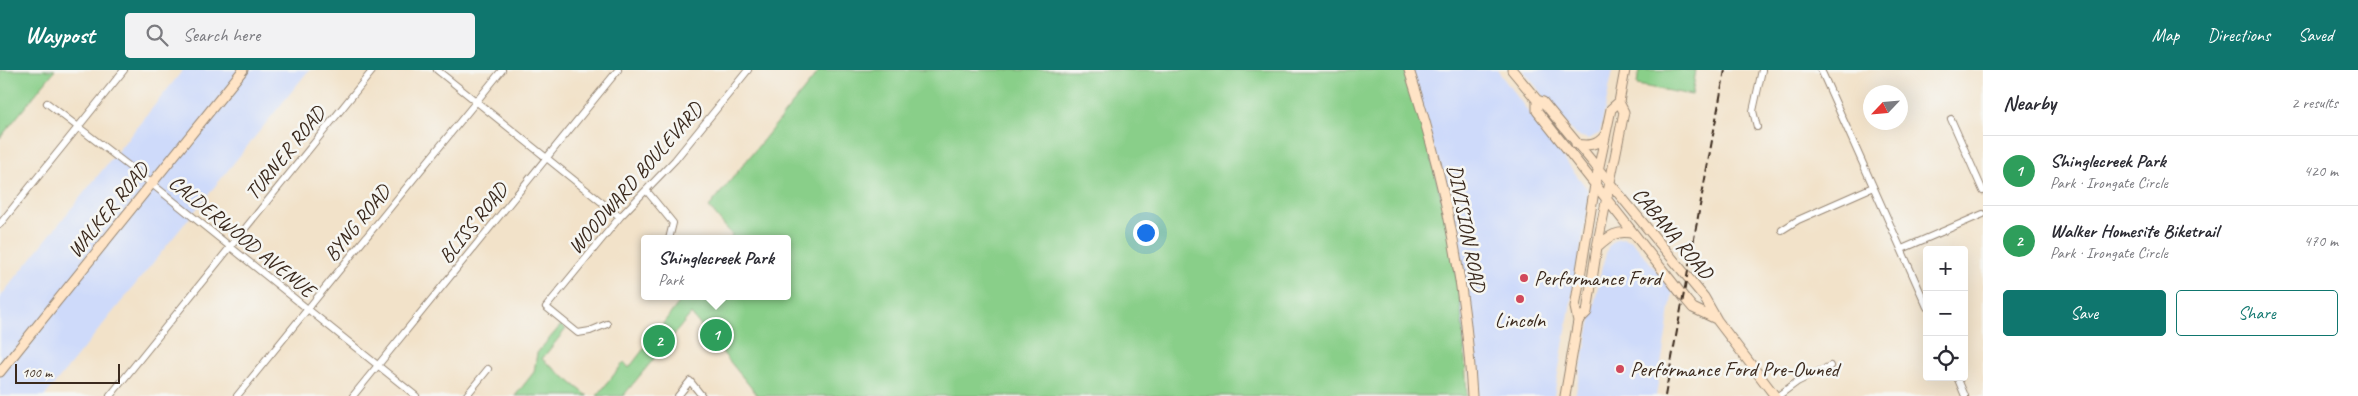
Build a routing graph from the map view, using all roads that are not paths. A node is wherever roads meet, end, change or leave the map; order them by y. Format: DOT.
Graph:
graph roads {
  1 [pos="124,70"];
  2 [pos="244,70"];
  3 [pos="373,70"];
  4 [pos="438,70"];
  5 [pos="502,70"];
  6 [pos="618,70"];
  7 [pos="748,70"];
  8 [pos="1408,70"];
  9 [pos="1512,70"];
  10 [pos="1625,70"];
  11 [pos="1762,70"];
  12 [pos="1821,70"];
  13 [pos="1537,100"];
  14 [pos="476,101"];
  15 [pos="1619,102"];
  16 [pos="47,103"];
  17 [pos="1952,119"];
  18 [pos="78,127"];
  19 [pos="1757,128"];
  20 [pos="1606,133"];
  21 [pos="1576,144"];
  22 [pos="546,158"];
  23 [pos="1598,171"];
  24 [pos="152,184"];
  25 [pos="1595,185"];
  26 [pos="1609,185"];
  27 [pos="1873,187"];
  28 [pos="646,190"];
  29 [pos="1983,191"];
  30 [pos="1607,200"];
  31 [pos="1983,214"];
  32 [pos="620,217"];
  33 [pos="0,224"];
  34 [pos="1782,230"];
  35 [pos="1634,234"];
  36 [pos="670,235"];
  37 [pos="230,247"];
  38 [pos="1597,247"];
  39 [pos="1902,249"];
  40 [pos="1923,298"];
  41 [pos="308,309"];
  42 [pos="1717,320"];
  43 [pos="1578,321"];
  44 [pos="607,324"];
  45 [pos="378,365"];
  46 [pos="1830,366"];
  47 [pos="488,369"];
  48 [pos="0,372"];
  49 [pos="1959,381"];
  50 [pos="110,396"];
  51 [pos="237,396"];
  52 [pos="353,396"];
  53 [pos="416,396"];
  54 [pos="466,396"];
  55 [pos="678,396"];
  56 [pos="702,396"];
  57 [pos="1472,396"];
  58 [pos="1565,396"];
  59 [pos="1777,396"];
  60 [pos="1965,396"];
  1 -- 18 [label="street"];
  2 -- 24 [label="main road, WALKER ROAD"];
  3 -- 37 [label="street, TURNER ROAD"];
  4 -- 14 [label="street"];
  5 -- 14 [label="street, BYNG ROAD"];
  6 -- 22 [label="street, BLISS ROAD"];
  7 -- 28 [label="street, WOODWARD BOULEVARD"];
  8 -- 57 [label="main road, DIVISION ROAD"];
  9 -- 13 [label="main road"];
  10 -- 15 [label="main road"];
  11 -- 19 [label="street"];
  12 -- 27 [label="street"];
  13 -- 21 [label="main road, CABANA ROAD"];
  13 -- 25 [label="main road, CABANA ROAD"];
  14 -- 22 [label="street"];
  14 -- 41 [label="street, BYNG ROAD"];
  15 -- 20 [label="main road"];
  15 -- 26 [label="main road"];
  16 -- 18 [label="street, CALDERWOOD AVENUE"];
  17 -- 29 [label="street"];
  18 -- 24 [label="street, CALDERWOOD AVENUE"];
  18 -- 33 [label="street"];
  20 -- 21 [label="main road"];
  20 -- 23 [label="main road"];
  21 -- 23 [label="main road, CABANA ROAD"];
  22 -- 32 [label="street"];
  22 -- 45 [label="street, BLISS ROAD"];
  23 -- 25 [label="main road"];
  23 -- 26 [label="main road, CABANA ROAD"];
  24 -- 37 [label="street, CALDERWOOD AVENUE"];
  24 -- 48 [label="main road, WALKER ROAD"];
  25 -- 30 [label="main road, CABANA ROAD"];
  25 -- 43 [label="main road"];
  26 -- 30 [label="main road"];
  26 -- 42 [label="main road, CABANA ROAD"];
  27 -- 34 [label="street"];
  27 -- 39 [label="street"];
  28 -- 32 [label="street, WOODWARD BOULEVARD"];
  28 -- 36 [label="street"];
  30 -- 35 [label="main road, CABANA ROAD"];
  30 -- 38 [label="main road"];
  31 -- 39 [label="street"];
  32 -- 44 [label="street, WOODWARD BOULEVARD"];
  35 -- 38 [label="main road"];
  35 -- 42 [label="main road, CABANA ROAD"];
  37 -- 41 [label="street, CALDERWOOD AVENUE"];
  37 -- 50 [label="street, TURNER ROAD"];
  38 -- 43 [label="main road"];
  39 -- 40 [label="street"];
  41 -- 45 [label="street, CALDERWOOD AVENUE"];
  41 -- 51 [label="street, BYNG ROAD"];
  42 -- 59 [label="main road, CABANA ROAD"];
  43 -- 58 [label="main road"];
  45 -- 52 [label="street, BLISS ROAD"];
  45 -- 53 [label="street, CALDERWOOD AVENUE"];
  46 -- 59 [label="street"];
  47 -- 54 [label="street"];
  49 -- 60 [label="street"];
  55 -- 56 [label="street"];
}
